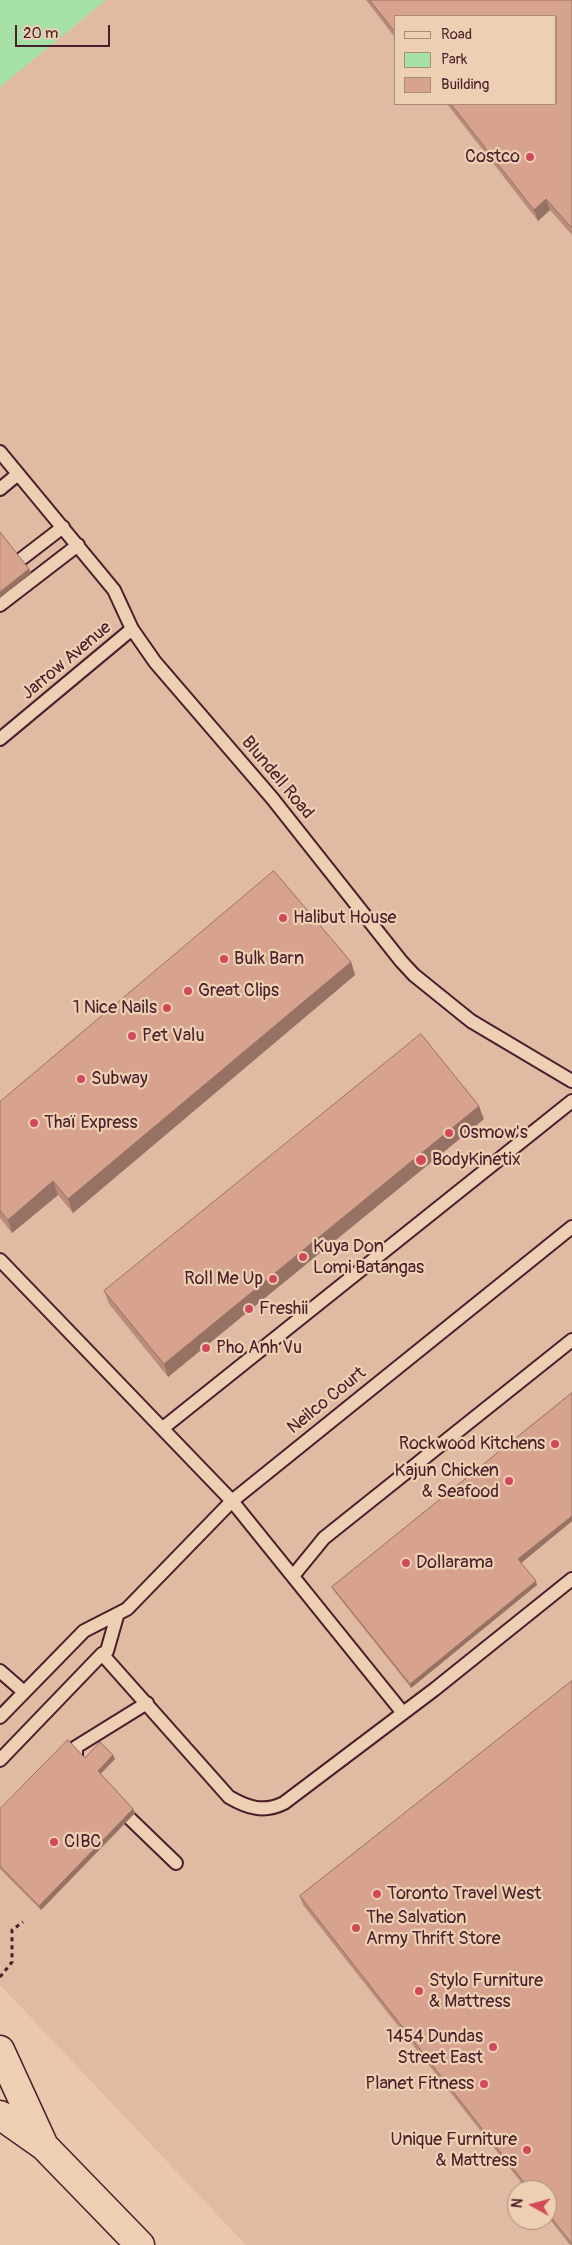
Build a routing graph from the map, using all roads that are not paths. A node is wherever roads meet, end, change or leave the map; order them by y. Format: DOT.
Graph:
graph roads {
  1 [pos="0,452"];
  2 [pos="18,474"];
  3 [pos="0,489"];
  4 [pos="63,527"];
  5 [pos="78,545"];
  6 [pos="20,560"];
  7 [pos="0,605"];
  8 [pos="132,629"];
  9 [pos="0,738"];
  10 [pos="572,1081"];
  11 [pos="572,1101"];
  12 [pos="572,1228"];
  13 [pos="0,1260"];
  14 [pos="572,1340"];
  15 [pos="163,1428"];
  16 [pos="232,1500"];
  17 [pos="293,1576"];
  18 [pos="572,1579"];
  19 [pos="117,1616"];
  20 [pos="102,1654"];
  21 [pos="0,1671"];
  22 [pos="24,1692"];
  23 [pos="147,1703"];
  24 [pos="403,1713"];
  25 [pos="0,1717"];
  26 [pos="0,1760"];
  27 [pos="83,1773"];
  28 [pos="112,1801"];
  29 [pos="176,1863"];
  30 [pos="0,2050"];
  31 [pos="0,2115"];
  32 [pos="44,2146"];
  33 [pos="140,2245"];
  1 -- 2 [label="lane, Blundell Road"];
  2 -- 3 [label="lane"];
  2 -- 4 [label="lane, Blundell Road"];
  4 -- 5 [label="lane, Blundell Road"];
  4 -- 6 [label="lane"];
  5 -- 7 [label="lane"];
  5 -- 8 [label="lane, Blundell Road"];
  8 -- 9 [label="lane, Jarrow Avenue"];
  8 -- 10 [label="lane, Blundell Road"];
  11 -- 15 [label="lane"];
  12 -- 16 [label="lane, Neilco Court"];
  13 -- 15 [label="lane"];
  14 -- 17 [label="lane"];
  15 -- 16 [label="lane"];
  16 -- 17 [label="lane"];
  16 -- 19 [label="lane, Neilco Court"];
  17 -- 24 [label="lane"];
  18 -- 24 [label="lane"];
  19 -- 20 [label="lane"];
  19 -- 22 [label="lane, Neilco Court"];
  20 -- 23 [label="lane"];
  20 -- 26 [label="lane"];
  21 -- 22 [label="lane"];
  22 -- 25 [label="lane, Neilco Court"];
  23 -- 24 [label="lane"];
  23 -- 27 [label="lane"];
  28 -- 29 [label="lane"];
  30 -- 32 [label="main road"];
  31 -- 32 [label="main road"];
  32 -- 33 [label="main road"];
}
